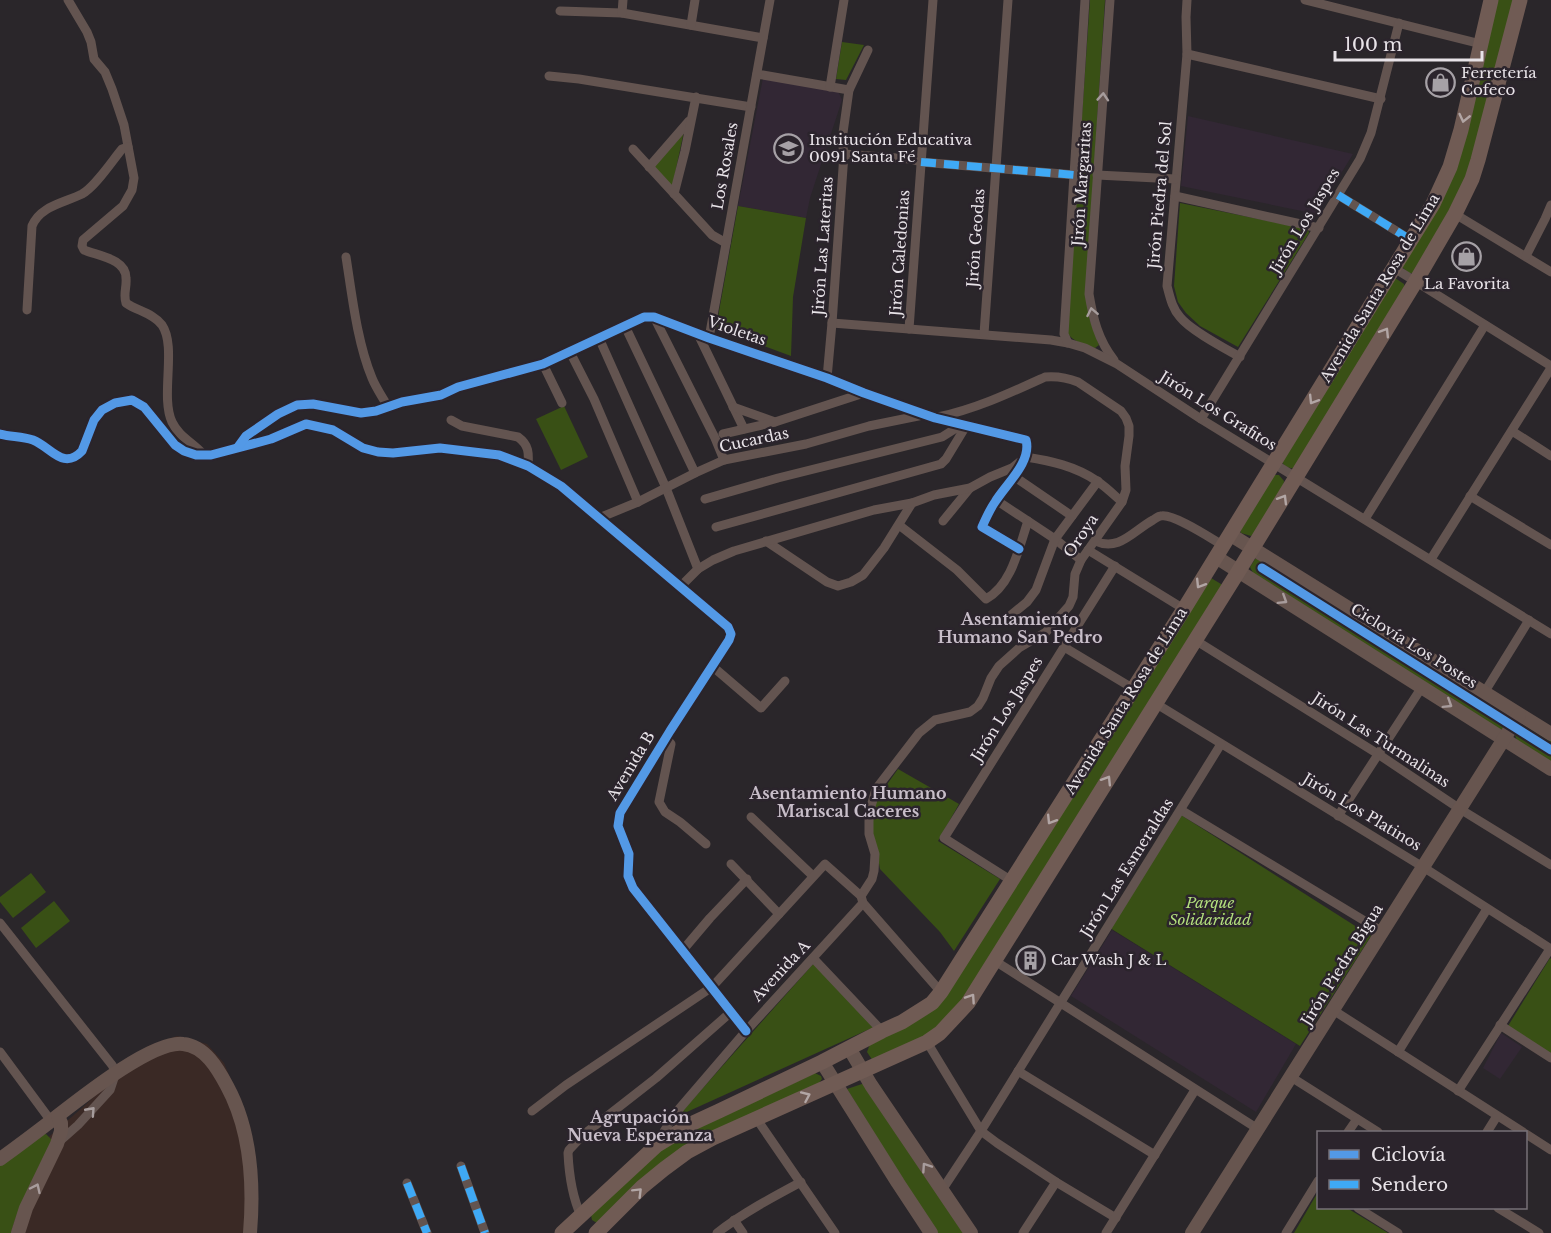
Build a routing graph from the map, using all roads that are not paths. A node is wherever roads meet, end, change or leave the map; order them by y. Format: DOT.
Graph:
graph roads {
  1 [pos="68,0"];
  2 [pos="623,0"];
  3 [pos="694,0"];
  4 [pos="770,0"];
  5 [pos="843,0"];
  6 [pos="933,0"];
  7 [pos="1008,0"];
  8 [pos="1085,0"];
  9 [pos="1110,0"];
  10 [pos="1187,0"];
  11 [pos="1305,0"];
  12 [pos="1491,0"];
  13 [pos="1520,0"];
  14 [pos="560,11"];
  15 [pos="622,13"];
  16 [pos="1399,24"];
  17 [pos="691,25"];
  18 [pos="763,38"];
  19 [pos="1480,44"];
  20 [pos="868,50"];
  21 [pos="1187,54"];
  22 [pos="757,74"];
  23 [pos="549,76"];
  24 [pos="830,87"];
  25 [pos="849,90"];
  26 [pos="696,97"];
  27 [pos="1381,99"];
  28 [pos="751,107"];
  29 [pos="691,119"];
  30 [pos="128,147"];
  31 [pos="633,149"];
  32 [pos="844,154"];
  33 [pos="921,162"];
  34 [pos="649,167"];
  35 [pos="997,169"];
  36 [pos="1097,175"];
  37 [pos="1075,176"];
  38 [pos="1176,179"];
  39 [pos="674,194"];
  40 [pos="1338,195"];
  41 [pos="1175,196"];
  42 [pos="1551,205"];
  43 [pos="1455,214"];
  44 [pos="1319,228"];
  45 [pos="1411,240"];
  46 [pos="726,243"];
  47 [pos="1526,256"];
  48 [pos="346,257"];
  49 [pos="1394,268"];
  50 [pos="1551,272"];
  51 [pos="1416,282"];
  52 [pos="27,310"];
  53 [pos="654,317"];
  54 [pos="832,323"];
  55 [pos="1485,325"];
  56 [pos="625,326"];
  57 [pos="909,329"];
  58 [pos="698,334"];
  59 [pos="984,334"];
  60 [pos="599,338"];
  61 [pos="709,338"];
  62 [pos="1068,343"];
  63 [pos="570,352"];
  64 [pos="1240,357"];
  65 [pos="543,364"];
  66 [pos="1117,364"];
  67 [pos="1551,367"];
  68 [pos="827,378"];
  69 [pos="864,393"];
  70 [pos="562,403"];
  71 [pos="388,407"];
  72 [pos="733,407"];
  73 [pos="930,416"];
  74 [pos="1202,419"];
  75 [pos="451,420"];
  76 [pos="775,422"];
  77 [pos="964,425"];
  78 [pos="744,429"];
  79 [pos="1512,431"];
  80 [pos="0,434"];
  81 [pos="723,434"];
  82 [pos="238,447"];
  83 [pos="204,455"];
  84 [pos="1551,456"];
  85 [pos="1026,457"];
  86 [pos="724,460"];
  87 [pos="1274,463"];
  88 [pos="528,466"];
  89 [pos="695,473"];
  90 [pos="1015,477"];
  91 [pos="1296,477"];
  92 [pos="1098,481"];
  93 [pos="666,488"];
  94 [pos="970,488"];
  95 [pos="1470,496"];
  96 [pos="705,499"];
  97 [pos="996,501"];
  98 [pos="638,502"];
  99 [pos="1122,502"];
  100 [pos="912,504"];
  101 [pos="1072,516"];
  102 [pos="599,518"];
  103 [pos="1365,519"];
  104 [pos="943,521"];
  105 [pos="1028,521"];
  106 [pos="899,525"];
  107 [pos="716,527"];
  108 [pos="1055,540"];
  109 [pos="766,541"];
  110 [pos="1095,541"];
  111 [pos="1551,545"];
  112 [pos="1223,546"];
  113 [pos="1019,549"];
  114 [pos="1253,549"];
  115 [pos="1088,550"];
  116 [pos="1431,559"];
  117 [pos="1081,560"];
  118 [pos="1115,566"];
  119 [pos="698,569"];
  120 [pos="1238,572"];
  121 [pos="680,587"];
  122 [pos="1184,609"];
  123 [pos="1005,620"];
  124 [pos="1529,620"];
  125 [pos="1551,634"];
  126 [pos="1195,640"];
  127 [pos="1064,647"];
  128 [pos="712,666"];
  129 [pos="785,681"];
  130 [pos="1422,687"];
  131 [pos="1134,689"];
  132 [pos="1484,693"];
  133 [pos="1155,703"];
  134 [pos="1519,715"];
  135 [pos="1551,734"];
  136 [pos="666,738"];
  137 [pos="1504,739"];
  138 [pos="1221,744"];
  139 [pos="1378,754"];
  140 [pos="1551,769"];
  141 [pos="1460,809"];
  142 [pos="1181,810"];
  143 [pos="1338,816"];
  144 [pos="751,817"];
  145 [pos="706,844"];
  146 [pos="731,864"];
  147 [pos="1551,866"];
  148 [pos="1423,867"];
  149 [pos="813,876"];
  150 [pos="747,879"];
  151 [pos="1012,881"];
  152 [pos="862,899"];
  153 [pos="1487,909"];
  154 [pos="779,914"];
  155 [pos="0,923"];
  156 [pos="1383,932"];
  157 [pos="1551,949"];
  158 [pos="682,951"];
  159 [pos="813,958"];
  160 [pos="995,961"];
  161 [pos="712,987"];
  162 [pos="941,992"];
  163 [pos="1060,1002"];
  164 [pos="1333,1010"];
  165 [pos="731,1012"];
  166 [pos="1500,1025"];
  167 [pos="746,1031"];
  168 [pos="882,1031"];
  169 [pos="927,1041"];
  170 [pos="849,1048"];
  171 [pos="0,1052"];
  172 [pos="1398,1053"];
  173 [pos="1551,1058"];
  174 [pos="822,1062"];
  175 [pos="862,1071"];
  176 [pos="1018,1071"];
  177 [pos="116,1072"];
  178 [pos="1291,1077"];
  179 [pos="834,1083"];
  180 [pos="1195,1090"];
  181 [pos="1458,1091"];
  182 [pos="532,1111"];
  183 [pos="1497,1116"];
  184 [pos="756,1118"];
  185 [pos="54,1119"];
  186 [pos="1356,1119"];
  187 [pos="1258,1129"];
  188 [pos="981,1131"];
  189 [pos="1349,1131"];
  190 [pos="1376,1131"];
  191 [pos="1488,1131"];
  192 [pos="1521,1131"];
  193 [pos="1527,1135"];
  194 [pos="57,1144"];
  195 [pos="657,1145"];
  196 [pos="1551,1150"];
  197 [pos="1155,1155"];
  198 [pos="0,1159"];
  199 [pos="461,1167"];
  200 [pos="801,1182"];
  201 [pos="1056,1182"];
  202 [pos="407,1183"];
  203 [pos="1317,1184"];
  204 [pos="942,1190"];
  205 [pos="1360,1209"];
  206 [pos="1500,1209"];
  207 [pos="581,1216"];
  208 [pos="1116,1218"];
  209 [pos="734,1220"];
  210 [pos="597,1232"];
  211 [pos="18,1233"];
  212 [pos="250,1233"];
  213 [pos="427,1233"];
  214 [pos="485,1233"];
  215 [pos="562,1233"];
  216 [pos="717,1233"];
  217 [pos="743,1233"];
  218 [pos="835,1233"];
  219 [pos="932,1233"];
  220 [pos="971,1233"];
  221 [pos="1023,1233"];
  222 [pos="1106,1233"];
  223 [pos="1192,1233"];
  224 [pos="1286,1233"];
  225 [pos="1398,1233"];
  226 [pos="1539,1233"];
  1 -- 30 [label="street"];
  2 -- 15 [label="street"];
  3 -- 17 [label="street"];
  4 -- 18 [label="street, Los Rosales"];
  5 -- 24 [label="street"];
  6 -- 33 [label="street, Jirón Caledonias"];
  7 -- 35 [label="street, Jirón Geodas"];
  8 -- 37 [label="street, Jirón Margaritas"];
  36 -- 9 [label="street, Jirón Margaritas, one-way"];
  10 -- 21 [label="street, Jirón Piedra del Sol"];
  11 -- 16 [label="street"];
  12 -- 19 [label="main road, Avenida Santa Rosa de Lima"];
  13 -- 43 [label="main road, Avenida Santa Rosa de Lima"];
  14 -- 15 [label="street"];
  15 -- 17 [label="street"];
  16 -- 19 [label="street"];
  16 -- 27 [label="street, Jirón Los Jaspes"];
  17 -- 18 [label="street"];
  18 -- 22 [label="street, Los Rosales"];
  19 -- 45 [label="main road, Avenida Santa Rosa de Lima, one-way"];
  20 -- 25 [label="street, Jirón Las Lateritas"];
  21 -- 27 [label="street"];
  21 -- 38 [label="street, Jirón Piedra del Sol"];
  22 -- 24 [label="street"];
  22 -- 28 [label="street, Los Rosales"];
  23 -- 26 [label="street"];
  24 -- 25 [label="street"];
  25 -- 32 [label="street, Jirón Las Lateritas"];
  26 -- 28 [label="street"];
  26 -- 29 [label="street"];
  27 -- 40 [label="street, Jirón Los Jaspes"];
  28 -- 46 [label="street, Los Rosales"];
  29 -- 34 [label="street"];
  29 -- 39 [label="street"];
  30 -- 52 [label="street"];
  30 -- 83 [label="street"];
  31 -- 34 [label="street"];
  32 -- 33 [label="street"];
  32 -- 54 [label="street, Jirón Las Lateritas"];
  33 -- 35 [label="street"];
  33 -- 57 [label="street, Jirón Caledonias"];
  34 -- 39 [label="street"];
  35 -- 37 [label="street"];
  35 -- 59 [label="street, Jirón Geodas"];
  36 -- 38 [label="street"];
  66 -- 36 [label="street, Jirón Margaritas, one-way"];
  37 -- 62 [label="street, Jirón Margaritas"];
  38 -- 41 [label="street, Jirón Piedra del Sol"];
  39 -- 46 [label="street"];
  40 -- 44 [label="street, Jirón Los Jaspes"];
  40 -- 45 [label="street"];
  41 -- 44 [label="street"];
  41 -- 64 [label="street, Jirón Piedra del Sol"];
  42 -- 47 [label="street"];
  43 -- 47 [label="street"];
  43 -- 51 [label="main road, Avenida Santa Rosa de Lima"];
  44 -- 64 [label="street, Jirón Los Jaspes"];
  45 -- 49 [label="main road, Avenida Santa Rosa de Lima"];
  46 -- 61 [label="street, Los Rosales"];
  47 -- 50 [label="street"];
  48 -- 71 [label="street"];
  49 -- 51 [label="street"];
  49 -- 87 [label="main road, Avenida Santa Rosa de Lima, one-way"];
  51 -- 55 [label="street"];
  91 -- 51 [label="main road, Avenida Santa Rosa de Lima, one-way"];
  53 -- 56 [label="street"];
  53 -- 58 [label="street, Violetas"];
  53 -- 86 [label="street"];
  54 -- 57 [label="street, Jirón Los Grafitos"];
  54 -- 68 [label="street, Jirón Las Lateritas"];
  55 -- 67 [label="street"];
  55 -- 103 [label="street"];
  56 -- 60 [label="street"];
  56 -- 89 [label="street"];
  57 -- 59 [label="street, Jirón Los Grafitos"];
  58 -- 61 [label="street, Violetas"];
  58 -- 72 [label="street"];
  59 -- 62 [label="street, Jirón Los Grafitos"];
  60 -- 63 [label="street"];
  60 -- 93 [label="street"];
  61 -- 68 [label="street, Violetas"];
  62 -- 66 [label="street, Jirón Los Grafitos"];
  63 -- 65 [label="street"];
  63 -- 98 [label="street"];
  64 -- 74 [label="street, Jirón Los Jaspes"];
  65 -- 70 [label="street"];
  65 -- 71 [label="street"];
  66 -- 74 [label="street, Jirón Los Grafitos"];
  67 -- 79 [label="street"];
  68 -- 69 [label="street, Violetas"];
  69 -- 73 [label="street, Violetas"];
  69 -- 76 [label="street"];
  71 -- 82 [label="street"];
  72 -- 76 [label="street"];
  72 -- 78 [label="street"];
  73 -- 77 [label="street, Violetas"];
  73 -- 86 [label="street, Cucardas"];
  73 -- 99 [label="street, Oroya"];
  74 -- 87 [label="street, Jirón Los Grafitos"];
  75 -- 88 [label="street"];
  76 -- 78 [label="street"];
  77 -- 85 [label="street, Violetas"];
  77 -- 96 [label="street"];
  77 -- 107 [label="street"];
  78 -- 81 [label="street"];
  79 -- 84 [label="street"];
  79 -- 95 [label="street"];
  80 -- 83 [label="street"];
  82 -- 83 [label="street"];
  82 -- 88 [label="street"];
  85 -- 90 [label="street"];
  85 -- 92 [label="street"];
  85 -- 94 [label="street"];
  86 -- 89 [label="street, Cucardas"];
  87 -- 91 [label="street, Jirón Los Grafitos"];
  87 -- 112 [label="main road, Avenida Santa Rosa de Lima"];
  88 -- 102 [label="street"];
  89 -- 93 [label="street, Cucardas"];
  90 -- 97 [label="street"];
  90 -- 101 [label="street"];
  91 -- 103 [label="street, Jirón Los Grafitos"];
  114 -- 91 [label="main road, Avenida Santa Rosa de Lima, one-way"];
  92 -- 99 [label="street"];
  92 -- 101 [label="street"];
  93 -- 98 [label="street, Cucardas"];
  93 -- 119 [label="street"];
  94 -- 100 [label="street"];
  94 -- 104 [label="street"];
  95 -- 111 [label="street"];
  95 -- 116 [label="street"];
  97 -- 105 [label="street"];
  97 -- 113 [label="street"];
  98 -- 102 [label="street, Cucardas"];
  99 -- 110 [label="street, Oroya"];
  100 -- 106 [label="street"];
  100 -- 109 [label="street"];
  101 -- 108 [label="street"];
  102 -- 121 [label="street"];
  103 -- 116 [label="street, Jirón Los Grafitos"];
  105 -- 108 [label="street"];
  105 -- 113 [label="street"];
  106 -- 109 [label="street"];
  106 -- 113 [label="street"];
  108 -- 117 [label="street"];
  108 -- 123 [label="street"];
  109 -- 119 [label="street"];
  110 -- 112 [label="street"];
  110 -- 115 [label="street, Oroya"];
  112 -- 114 [label="main road"];
  112 -- 120 [label="main road"];
  112 -- 122 [label="main road, Avenida Santa Rosa de Lima, one-way"];
  114 -- 120 [label="main road, Avenida Santa Rosa de Lima"];
  114 -- 132 [label="main road"];
  115 -- 117 [label="street, Oroya"];
  115 -- 118 [label="street"];
  116 -- 124 [label="street, Jirón Los Grafitos"];
  117 -- 152 [label="street, Oroya"];
  118 -- 122 [label="street"];
  118 -- 127 [label="street, Jirón Los Jaspes"];
  119 -- 121 [label="street"];
  120 -- 126 [label="main road, Avenida Santa Rosa de Lima"];
  120 -- 130 [label="main road, one-way"];
  121 -- 128 [label="street, Avenida B"];
  122 -- 131 [label="main road, Avenida Santa Rosa de Lima"];
  124 -- 125 [label="street, Jirón Los Grafitos"];
  124 -- 132 [label="street"];
  126 -- 133 [label="main road, Avenida Santa Rosa de Lima"];
  126 -- 139 [label="street, Jirón Las Turmalinas"];
  127 -- 131 [label="street"];
  127 -- 151 [label="street, Jirón Los Jaspes"];
  128 -- 129 [label="street"];
  128 -- 136 [label="street, Avenida B"];
  130 -- 137 [label="main road, one-way"];
  130 -- 139 [label="street"];
  131 -- 151 [label="main road, Avenida Santa Rosa de Lima, one-way"];
  132 -- 134 [label="main road"];
  133 -- 138 [label="street, Jirón Los Platinos"];
  160 -- 133 [label="main road, Avenida Santa Rosa de Lima, one-way"];
  134 -- 135 [label="main road"];
  134 -- 137 [label="main road, Jirón Piedra Bigua"];
  136 -- 145 [label="street"];
  136 -- 158 [label="street, Avenida B"];
  137 -- 140 [label="main road"];
  137 -- 141 [label="main road, Jirón Piedra Bigua"];
  138 -- 142 [label="street, Jirón Las Esmeraldas"];
  138 -- 143 [label="street, Jirón Los Platinos"];
  139 -- 141 [label="street, Jirón Las Turmalinas"];
  139 -- 143 [label="street"];
  141 -- 147 [label="street, Jirón Las Turmalinas"];
  141 -- 148 [label="main road, Jirón Piedra Bigua"];
  142 -- 156 [label="street"];
  142 -- 163 [label="street, Jirón Las Esmeraldas"];
  143 -- 148 [label="street, Jirón Los Platinos"];
  144 -- 149 [label="street"];
  146 -- 150 [label="street"];
  148 -- 153 [label="street, Jirón Los Platinos"];
  148 -- 156 [label="main road, Jirón Piedra Bigua"];
  149 -- 152 [label="street"];
  149 -- 154 [label="street"];
  150 -- 154 [label="street"];
  150 -- 158 [label="street"];
  151 -- 162 [label="main road, Avenida Santa Rosa de Lima"];
  152 -- 159 [label="street, Avenida A"];
  152 -- 162 [label="street"];
  153 -- 157 [label="street, Jirón Los Platinos"];
  153 -- 172 [label="street"];
  154 -- 161 [label="street"];
  155 -- 177 [label="street"];
  156 -- 164 [label="main road, Jirón Piedra Bigua"];
  157 -- 166 [label="street"];
  158 -- 161 [label="street, Avenida B"];
  159 -- 167 [label="street, Avenida A"];
  159 -- 168 [label="street"];
  160 -- 163 [label="street"];
  169 -- 160 [label="main road, Avenida Santa Rosa de Lima, one-way"];
  161 -- 165 [label="street, Avenida B"];
  161 -- 182 [label="street"];
  162 -- 168 [label="main road, Avenida Santa Rosa de Lima"];
  163 -- 176 [label="street, Jirón Las Esmeraldas"];
  163 -- 180 [label="street"];
  164 -- 172 [label="street"];
  164 -- 178 [label="main road, Jirón Piedra Bigua"];
  165 -- 167 [label="street, Avenida B"];
  165 -- 207 [label="street"];
  166 -- 173 [label="street"];
  166 -- 181 [label="street"];
  167 -- 195 [label="street, Avenida A"];
  168 -- 170 [label="main road, Avenida Santa Rosa de Lima"];
  169 -- 175 [label="main road, Avenida Santa Rosa de Lima"];
  169 -- 188 [label="street"];
  170 -- 174 [label="main road, Avenida Santa Rosa de Lima"];
  170 -- 175 [label="main road"];
  171 -- 185 [label="street"];
  172 -- 181 [label="street"];
  174 -- 179 [label="main road"];
  174 -- 195 [label="main road, Avenida Santa Rosa de Lima"];
  175 -- 179 [label="main road, Avenida Santa Rosa de Lima"];
  204 -- 175 [label="main road, one-way"];
  176 -- 188 [label="street, Jirón Las Esmeraldas"];
  176 -- 197 [label="street"];
  177 -- 185 [label="main road"];
  194 -- 177 [label="street, one-way"];
  177 -- 212 [label="main road"];
  178 -- 186 [label="street"];
  178 -- 187 [label="main road, Jirón Piedra Bigua"];
  184 -- 179 [label="main road, Avenida Santa Rosa de Lima, one-way"];
  179 -- 219 [label="main road"];
  180 -- 187 [label="street"];
  180 -- 197 [label="street"];
  181 -- 183 [label="street"];
  183 -- 191 [label="street"];
  183 -- 192 [label="street"];
  184 -- 200 [label="street"];
  210 -- 184 [label="main road, Avenida Santa Rosa de Lima, one-way"];
  185 -- 194 [label="main road"];
  185 -- 198 [label="main road"];
  186 -- 189 [label="street"];
  186 -- 190 [label="street"];
  187 -- 223 [label="main road, Jirón Piedra Bigua"];
  188 -- 201 [label="street"];
  188 -- 204 [label="street, Jirón Las Esmeraldas"];
  193 -- 196 [label="street"];
  211 -- 194 [label="main road, one-way"];
  195 -- 207 [label="main road, Avenida Santa Rosa de Lima"];
  197 -- 208 [label="street"];
  199 -- 214 [label="street"];
  200 -- 209 [label="street"];
  200 -- 218 [label="street"];
  201 -- 208 [label="street"];
  201 -- 221 [label="street"];
  202 -- 213 [label="street"];
  203 -- 224 [label="street"];
  204 -- 220 [label="main road"];
  205 -- 225 [label="street"];
  206 -- 226 [label="street"];
  207 -- 210 [label="main road"];
  207 -- 215 [label="main road, Avenida Santa Rosa de Lima"];
  208 -- 222 [label="street"];
  209 -- 216 [label="street"];
  209 -- 217 [label="street"];
}
